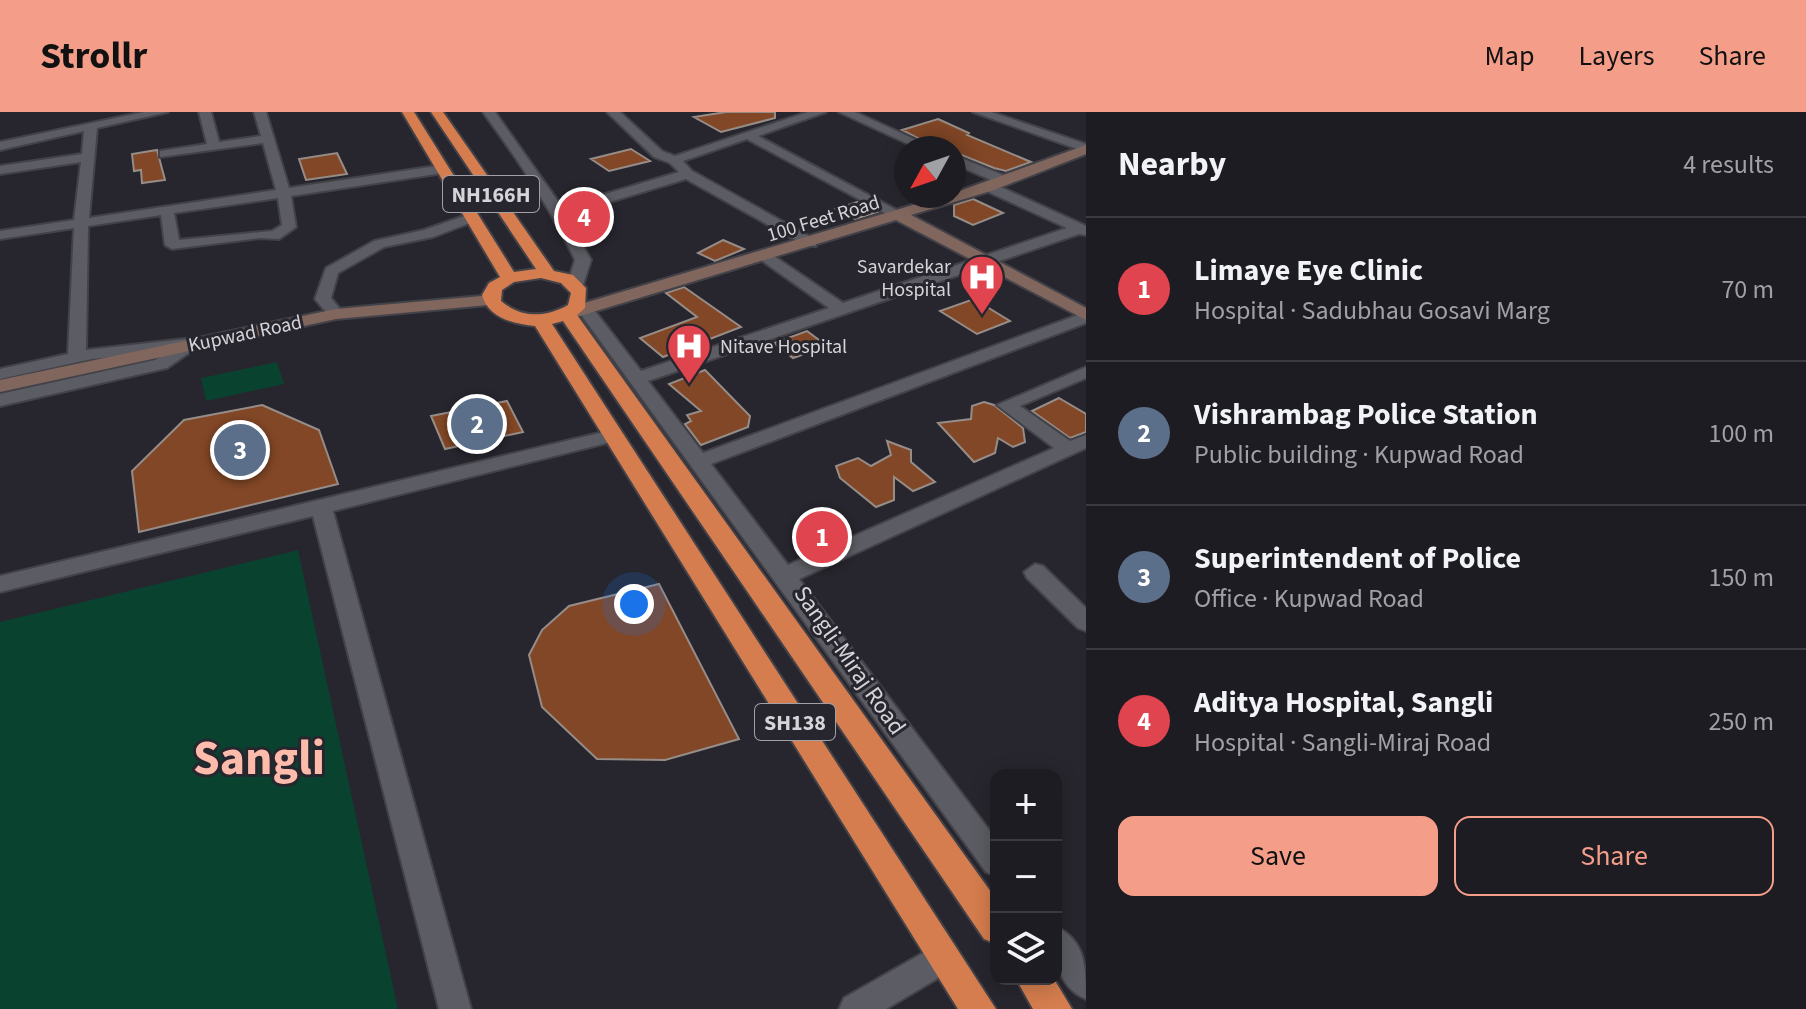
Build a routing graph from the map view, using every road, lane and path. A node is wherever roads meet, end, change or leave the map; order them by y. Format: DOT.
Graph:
graph roads {
  1 [pos="162,112"];
  2 [pos="205,112"];
  3 [pos="260,112"];
  4 [pos="408,112"];
  5 [pos="437,112"];
  6 [pos="489,112"];
  7 [pos="613,112"];
  8 [pos="845,112"];
  9 [pos="1006,112"];
  10 [pos="811,113"];
  11 [pos="985,114"];
  12 [pos="91,126"];
  13 [pos="0,128"];
  14 [pos="748,135"];
  15 [pos="900,136"];
  16 [pos="268,139"];
  17 [pos="7,144"];
  18 [pos="214,147"];
  19 [pos="1086,149"];
  20 [pos="164,154"];
  21 [pos="86,157"];
  22 [pos="675,160"];
  23 [pos="966,166"];
  24 [pos="443,169"];
  25 [pos="0,170"];
  26 [pos="687,174"];
  27 [pos="996,184"];
  28 [pos="284,193"];
  29 [pos="167,210"];
  30 [pos="560,212"];
  31 [pos="899,215"];
  32 [pos="470,218"];
  33 [pos="81,222"];
  34 [pos="1083,230"];
  35 [pos="0,235"];
  36 [pos="811,243"];
  37 [pos="766,257"];
  38 [pos="982,259"];
  39 [pos="548,274"];
  40 [pos="509,278"];
  41 [pos="575,285"];
  42 [pos="493,300"];
  43 [pos="839,308"];
  44 [pos="576,312"];
  45 [pos="336,314"];
  46 [pos="1086,316"];
  47 [pos="540,320"];
  48 [pos="194,343"];
  49 [pos="77,362"];
  50 [pos="1086,372"];
  51 [pos="0,374"];
  52 [pos="636,379"];
  53 [pos="0,386"];
  54 [pos="0,400"];
  55 [pos="612,436"];
  56 [pos="1077,445"];
  57 [pos="697,462"];
  58 [pos="321,506"];
  59 [pos="783,577"];
  60 [pos="0,584"];
  61 [pos="1086,607"];
  62 [pos="1086,622"];
  63 [pos="990,854"];
  64 [pos="990,918"];
  65 [pos="1062,950"];
  66 [pos="944,957"];
  67 [pos="1086,983"];
  68 [pos="1037,985"];
  69 [pos="455,1009"];
  70 [pos="855,1009"];
  71 [pos="978,1009"];
  72 [pos="1054,1009"];
  1 -- 12 [label="street"];
  2 -- 18 [label="street"];
  3 -- 16 [label="street"];
  4 -- 24 [label="highway"];
  5 -- 39 [label="highway, NH166H"];
  6 -- 30 [label="street"];
  7 -- 22 [label="street"];
  8 -- 15 [label="street"];
  9 -- 11 [label="street"];
  10 -- 14 [label="street"];
  11 -- 19 [label="street"];
  12 -- 17 [label="street"];
  12 -- 21 [label="street"];
  13 -- 17 [label="street"];
  14 -- 22 [label="street"];
  14 -- 31 [label="street"];
  16 -- 18 [label="street"];
  16 -- 28 [label="street"];
  18 -- 20 [label="street"];
  19 -- 27 [label="main road, 100 Feet Road"];
  21 -- 25 [label="street"];
  21 -- 33 [label="street"];
  22 -- 26 [label="street"];
  23 -- 27 [label="street"];
  24 -- 28 [label="street"];
  24 -- 32 [label="highway"];
  26 -- 30 [label="street"];
  26 -- 36 [label="street"];
  27 -- 31 [label="main road, 100 Feet Road"];
  27 -- 34 [label="street"];
  28 -- 29 [label="street"];
  28 -- 29 [label="street"];
  29 -- 33 [label="street"];
  30 -- 41 [label="street"];
  31 -- 36 [label="main road, 100 Feet Road"];
  31 -- 38 [label="main road"];
  32 -- 40 [label="highway"];
  32 -- 45 [label="street"];
  33 -- 35 [label="street"];
  33 -- 49 [label="street"];
  34 -- 38 [label="street"];
  36 -- 37 [label="main road, 100 Feet Road"];
  37 -- 43 [label="street"];
  37 -- 44 [label="main road, 100 Feet Road"];
  38 -- 43 [label="street"];
  38 -- 46 [label="main road"];
  39 -- 40 [label="highway"];
  39 -- 41 [label="highway"];
  40 -- 42 [label="highway"];
  41 -- 44 [label="highway"];
  42 -- 45 [label="main road, Kupwad Road"];
  42 -- 47 [label="highway"];
  43 -- 52 [label="street"];
  44 -- 47 [label="highway"];
  44 -- 52 [label="street"];
  44 -- 64 [label="highway, Sangli-Miraj Road"];
  45 -- 48 [label="main road, Kupwad Road"];
  46 -- 57 [label="street"];
  47 -- 55 [label="highway"];
  48 -- 49 [label="main road, Kupwad Road"];
  48 -- 54 [label="street"];
  49 -- 51 [label="street"];
  49 -- 53 [label="main road, Kupwad Road"];
  50 -- 56 [label="street"];
  52 -- 57 [label="street"];
  55 -- 58 [label="street"];
  55 -- 66 [label="highway, SH138"];
  56 -- 59 [label="street"];
  57 -- 59 [label="street"];
  58 -- 60 [label="street"];
  58 -- 69 [label="street"];
  59 -- 63 [label="street"];
  61 -- 62 [label="street"];
  65 -- 67 [label="street"];
  66 -- 70 [label="street"];
  66 -- 71 [label="highway, SH138"];
  68 -- 72 [label="highway"];
}
